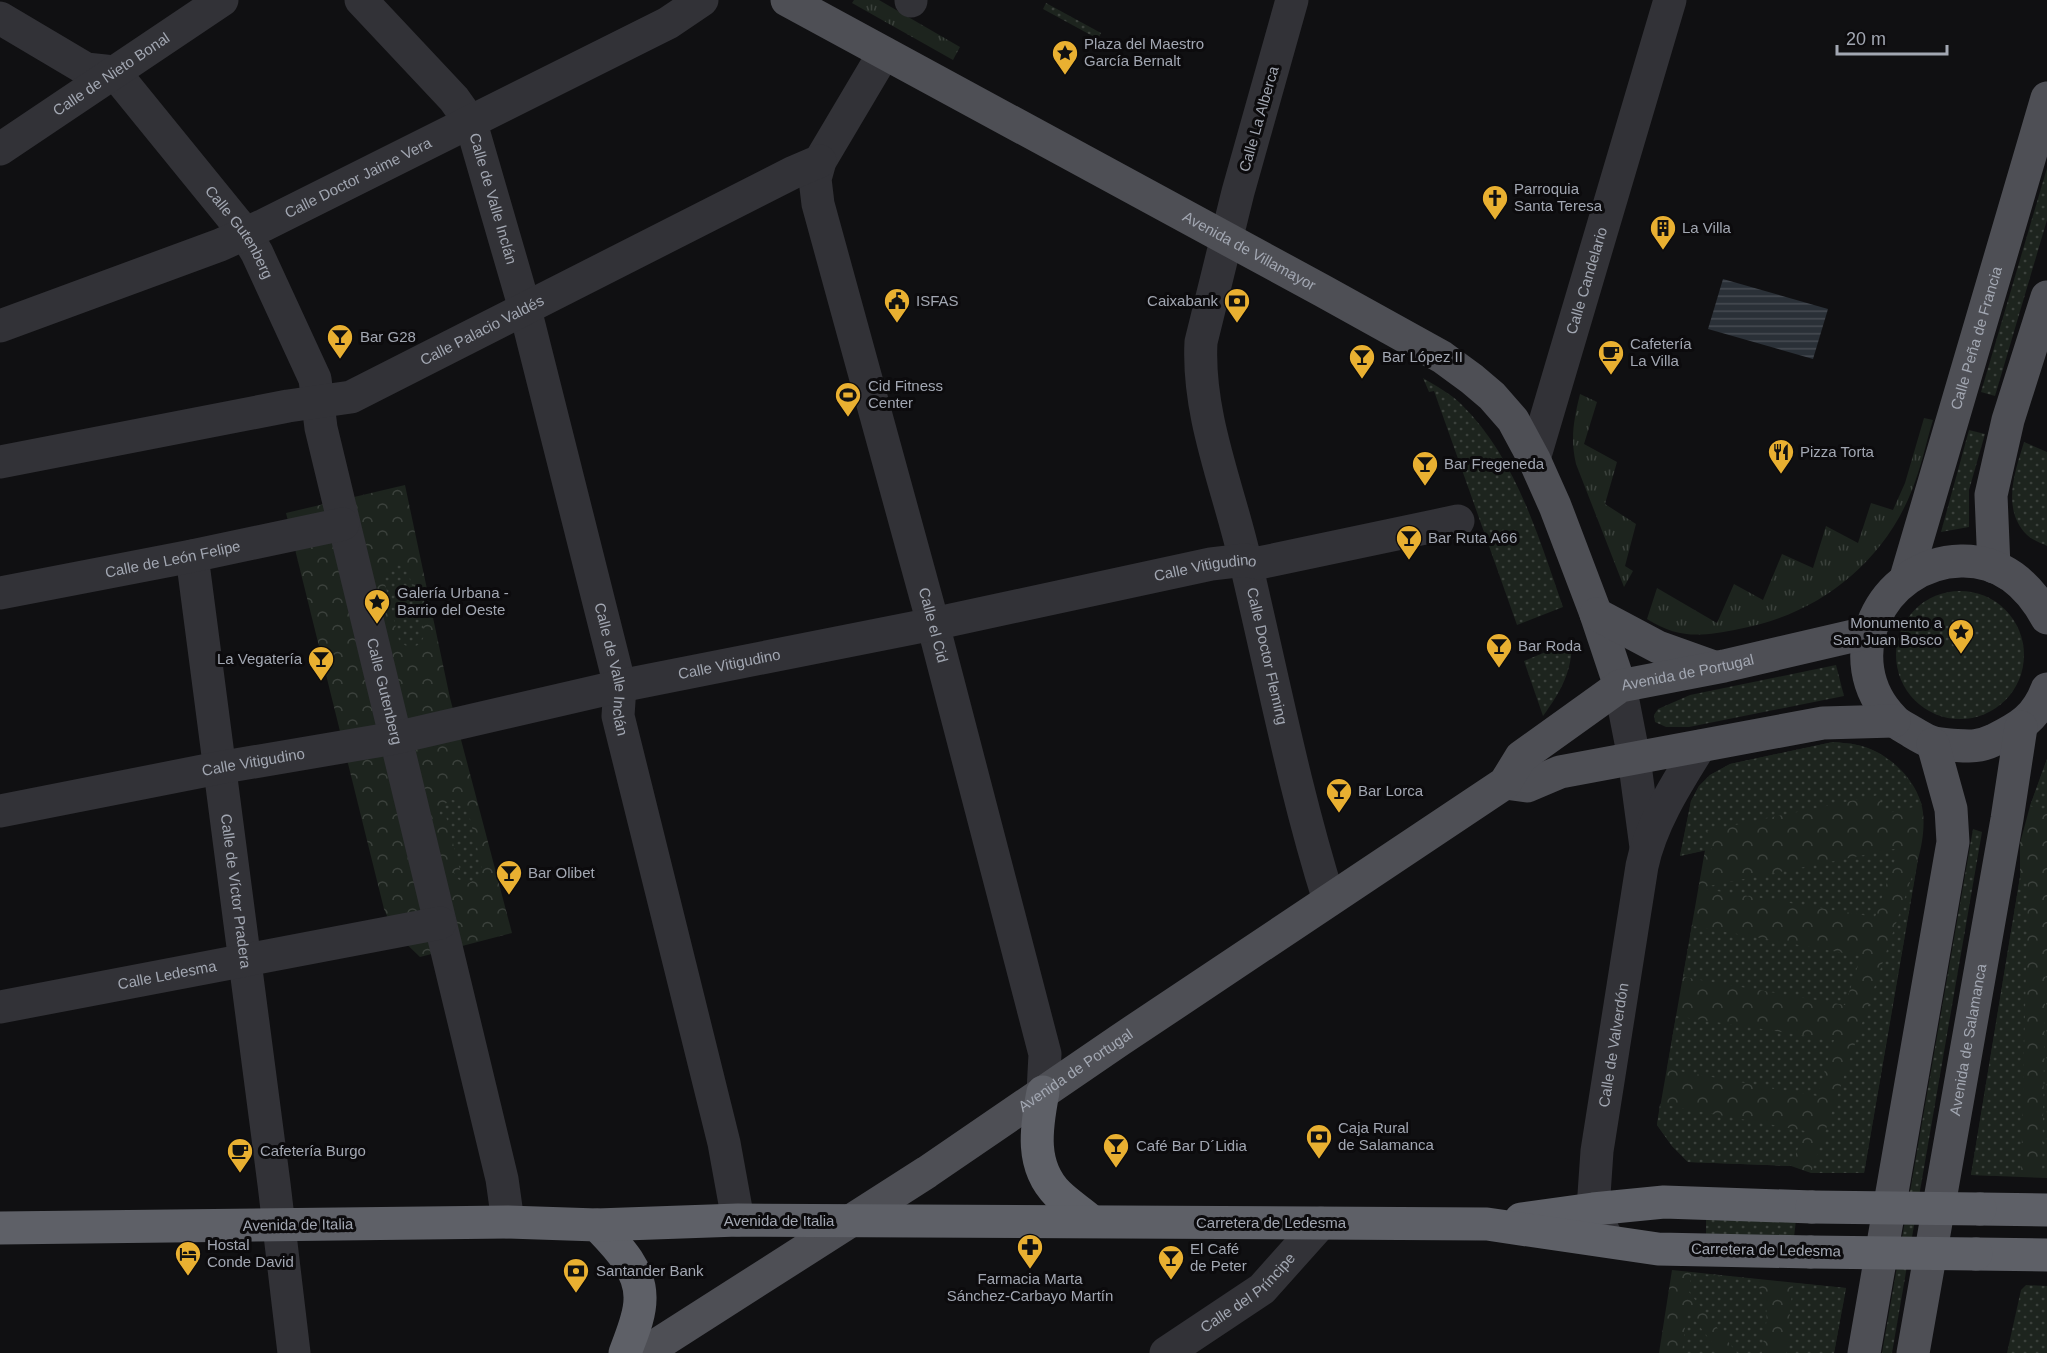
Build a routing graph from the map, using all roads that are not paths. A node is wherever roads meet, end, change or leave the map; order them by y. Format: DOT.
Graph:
graph roads {
  1 [pos="222,0"];
  2 [pos="361,0"];
  3 [pos="702,0"];
  4 [pos="787,0"];
  5 [pos="1292,0"];
  6 [pos="1670,0"];
  7 [pos="0,18"];
  8 [pos="884,52"];
  9 [pos="114,72"];
  10 [pos="2047,98"];
  11 [pos="471,123"];
  12 [pos="0,149"];
  13 [pos="820,161"];
  14 [pos="245,233"];
  15 [pos="1227,238"];
  16 [pos="2047,297"];
  17 [pos="525,309"];
  18 [pos="0,326"];
  19 [pos="319,403"];
  20 [pos="1534,459"];
  21 [pos="0,462"];
  22 [pos="1458,521"];
  23 [pos="343,524"];
  24 [pos="192,556"];
  25 [pos="1245,560"];
  26 [pos="2020,575"];
  27 [pos="1906,578"];
  28 [pos="0,593"];
  29 [pos="1596,614"];
  30 [pos="2047,618"];
  31 [pos="933,624"];
  32 [pos="1870,632"];
  33 [pos="1716,667"];
  34 [pos="620,686"];
  35 [pos="1620,686"];
  36 [pos="2047,688"];
  37 [pos="1894,721"];
  38 [pos="2021,727"];
  39 [pos="395,738"];
  40 [pos="1933,744"];
  41 [pos="1700,746"];
  42 [pos="1634,758"];
  43 [pos="218,768"];
  44 [pos="1504,783"];
  45 [pos="0,812"];
  46 [pos="1646,846"];
  47 [pos="1329,900"];
  48 [pos="440,922"];
  49 [pos="244,959"];
  50 [pos="0,1007"];
  51 [pos="1043,1092"];
  52 [pos="1593,1209"];
  53 [pos="2047,1210"];
  54 [pos="738,1220"];
  55 [pos="854,1221"];
  56 [pos="1092,1221"];
  57 [pos="508,1222"];
  58 [pos="1322,1223"];
  59 [pos="1487,1224"];
  60 [pos="597,1225"];
  61 [pos="279,1226"];
  62 [pos="0,1228"];
  63 [pos="1608,1242"];
  64 [pos="2047,1256"];
  65 [pos="294,1353"];
  66 [pos="625,1353"];
  67 [pos="644,1353"];
  68 [pos="1166,1353"];
  69 [pos="1864,1353"];
  70 [pos="1913,1353"];
  1 -- 9 [label="street, Calle de Nieto Bonal"];
  2 -- 11 [label="street, Calle de Valle Inclán"];
  3 -- 11 [label="street, Calle Doctor Jaime Vera"];
  4 -- 8 [label="main road, Avenida de Villamayor"];
  5 -- 15 [label="street, Calle La Alberca"];
  6 -- 20 [label="street, Calle Candelario"];
  7 -- 9 [label="street"];
  8 -- 13 [label="street"];
  8 -- 15 [label="main road, Avenida de Villamayor"];
  9 -- 12 [label="street, Calle de Nieto Bonal"];
  9 -- 14 [label="street, Calle Gutenberg"];
  10 -- 27 [label="main road, Calle Peña de Francia"];
  11 -- 14 [label="street, Calle Doctor Jaime Vera"];
  11 -- 17 [label="street, Calle de Valle Inclán"];
  13 -- 17 [label="street, Calle Palacio Valdés"];
  13 -- 31 [label="street, Calle el Cid"];
  14 -- 18 [label="street, Calle Doctor Jaime Vera"];
  14 -- 19 [label="street, Calle Gutenberg"];
  15 -- 20 [label="main road, Avenida de Villamayor"];
  15 -- 25 [label="street, Calle Doctor Fleming"];
  16 -- 26 [label="main road"];
  17 -- 19 [label="street, Calle Palacio Valdés"];
  17 -- 34 [label="street, Calle de Valle Inclán"];
  19 -- 21 [label="street, Calle Palacio Valdés"];
  19 -- 23 [label="street, Calle Gutenberg"];
  20 -- 29 [label="main road, Avenida de Villamayor"];
  22 -- 25 [label="street, Calle Vitigudino"];
  23 -- 24 [label="street, Calle de León Felipe"];
  23 -- 39 [label="street, Calle Gutenberg"];
  24 -- 28 [label="street, Calle de León Felipe"];
  24 -- 43 [label="street, Calle de Víctor Pradera"];
  25 -- 31 [label="street, Calle Vitigudino"];
  25 -- 47 [label="street, Calle Doctor Fleming"];
  26 -- 27 [label="main road"];
  26 -- 30 [label="main road"];
  27 -- 32 [label="main road"];
  29 -- 33 [label="main road"];
  29 -- 35 [label="main road, Avenida de Villamayor"];
  31 -- 34 [label="street, Calle Vitigudino"];
  31 -- 51 [label="street, Calle el Cid"];
  32 -- 33 [label="main road, Avenida de Portugal"];
  32 -- 37 [label="main road"];
  33 -- 35 [label="main road, Avenida de Portugal"];
  34 -- 39 [label="street, Calle Vitigudino"];
  34 -- 54 [label="street, Calle de Valle Inclán"];
  35 -- 42 [label="street, Calle de Valverdón"];
  35 -- 44 [label="main road, Avenida de Portugal"];
  36 -- 38 [label="main road"];
  37 -- 40 [label="main road"];
  37 -- 41 [label="main road"];
  38 -- 40 [label="main road"];
  38 -- 70 [label="main road, Avenida de Salamanca"];
  39 -- 43 [label="street, Calle Vitigudino"];
  39 -- 48 [label="street, Calle Gutenberg"];
  40 -- 69 [label="main road"];
  41 -- 42 [label="main road"];
  41 -- 46 [label="street, Calle de Valverdón"];
  42 -- 44 [label="main road"];
  42 -- 46 [label="street, Calle de Valverdón"];
  43 -- 45 [label="street, Calle Vitigudino"];
  43 -- 49 [label="street, Calle de Víctor Pradera"];
  44 -- 47 [label="main road, Avenida de Portugal"];
  46 -- 52 [label="street, Calle de Valverdón"];
  47 -- 51 [label="main road, Avenida de Portugal"];
  48 -- 49 [label="street, Calle Ledesma"];
  48 -- 57 [label="street, Calle Gutenberg"];
  49 -- 50 [label="street, Calle Ledesma"];
  49 -- 61 [label="street, Calle de Víctor Pradera"];
  51 -- 55 [label="main road, Avenida de Portugal"];
  51 -- 56 [label="highway"];
  52 -- 53 [label="highway, Carretera de Ledesma, bridge"];
  52 -- 59 [label="highway, Carretera de Ledesma"];
  52 -- 63 [label="street, Calle de Valverdón"];
  54 -- 55 [label="highway, Avenida de Italia"];
  54 -- 60 [label="highway, Avenida de Italia"];
  55 -- 56 [label="highway, Carretera de Ledesma"];
  55 -- 67 [label="main road, Avenida de Portugal"];
  56 -- 58 [label="highway, Carretera de Ledesma"];
  57 -- 60 [label="highway, Avenida de Italia"];
  57 -- 61 [label="highway, Avenida de Italia"];
  58 -- 59 [label="highway, Carretera de Ledesma"];
  58 -- 68 [label="street, Calle del Príncipe"];
  59 -- 63 [label="highway, Carretera de Ledesma"];
  60 -- 66 [label="highway"];
  61 -- 62 [label="highway, Avenida de Italia"];
  61 -- 65 [label="street, Calle de Víctor Pradera"];
  63 -- 64 [label="highway, Carretera de Ledesma, bridge"];
}
